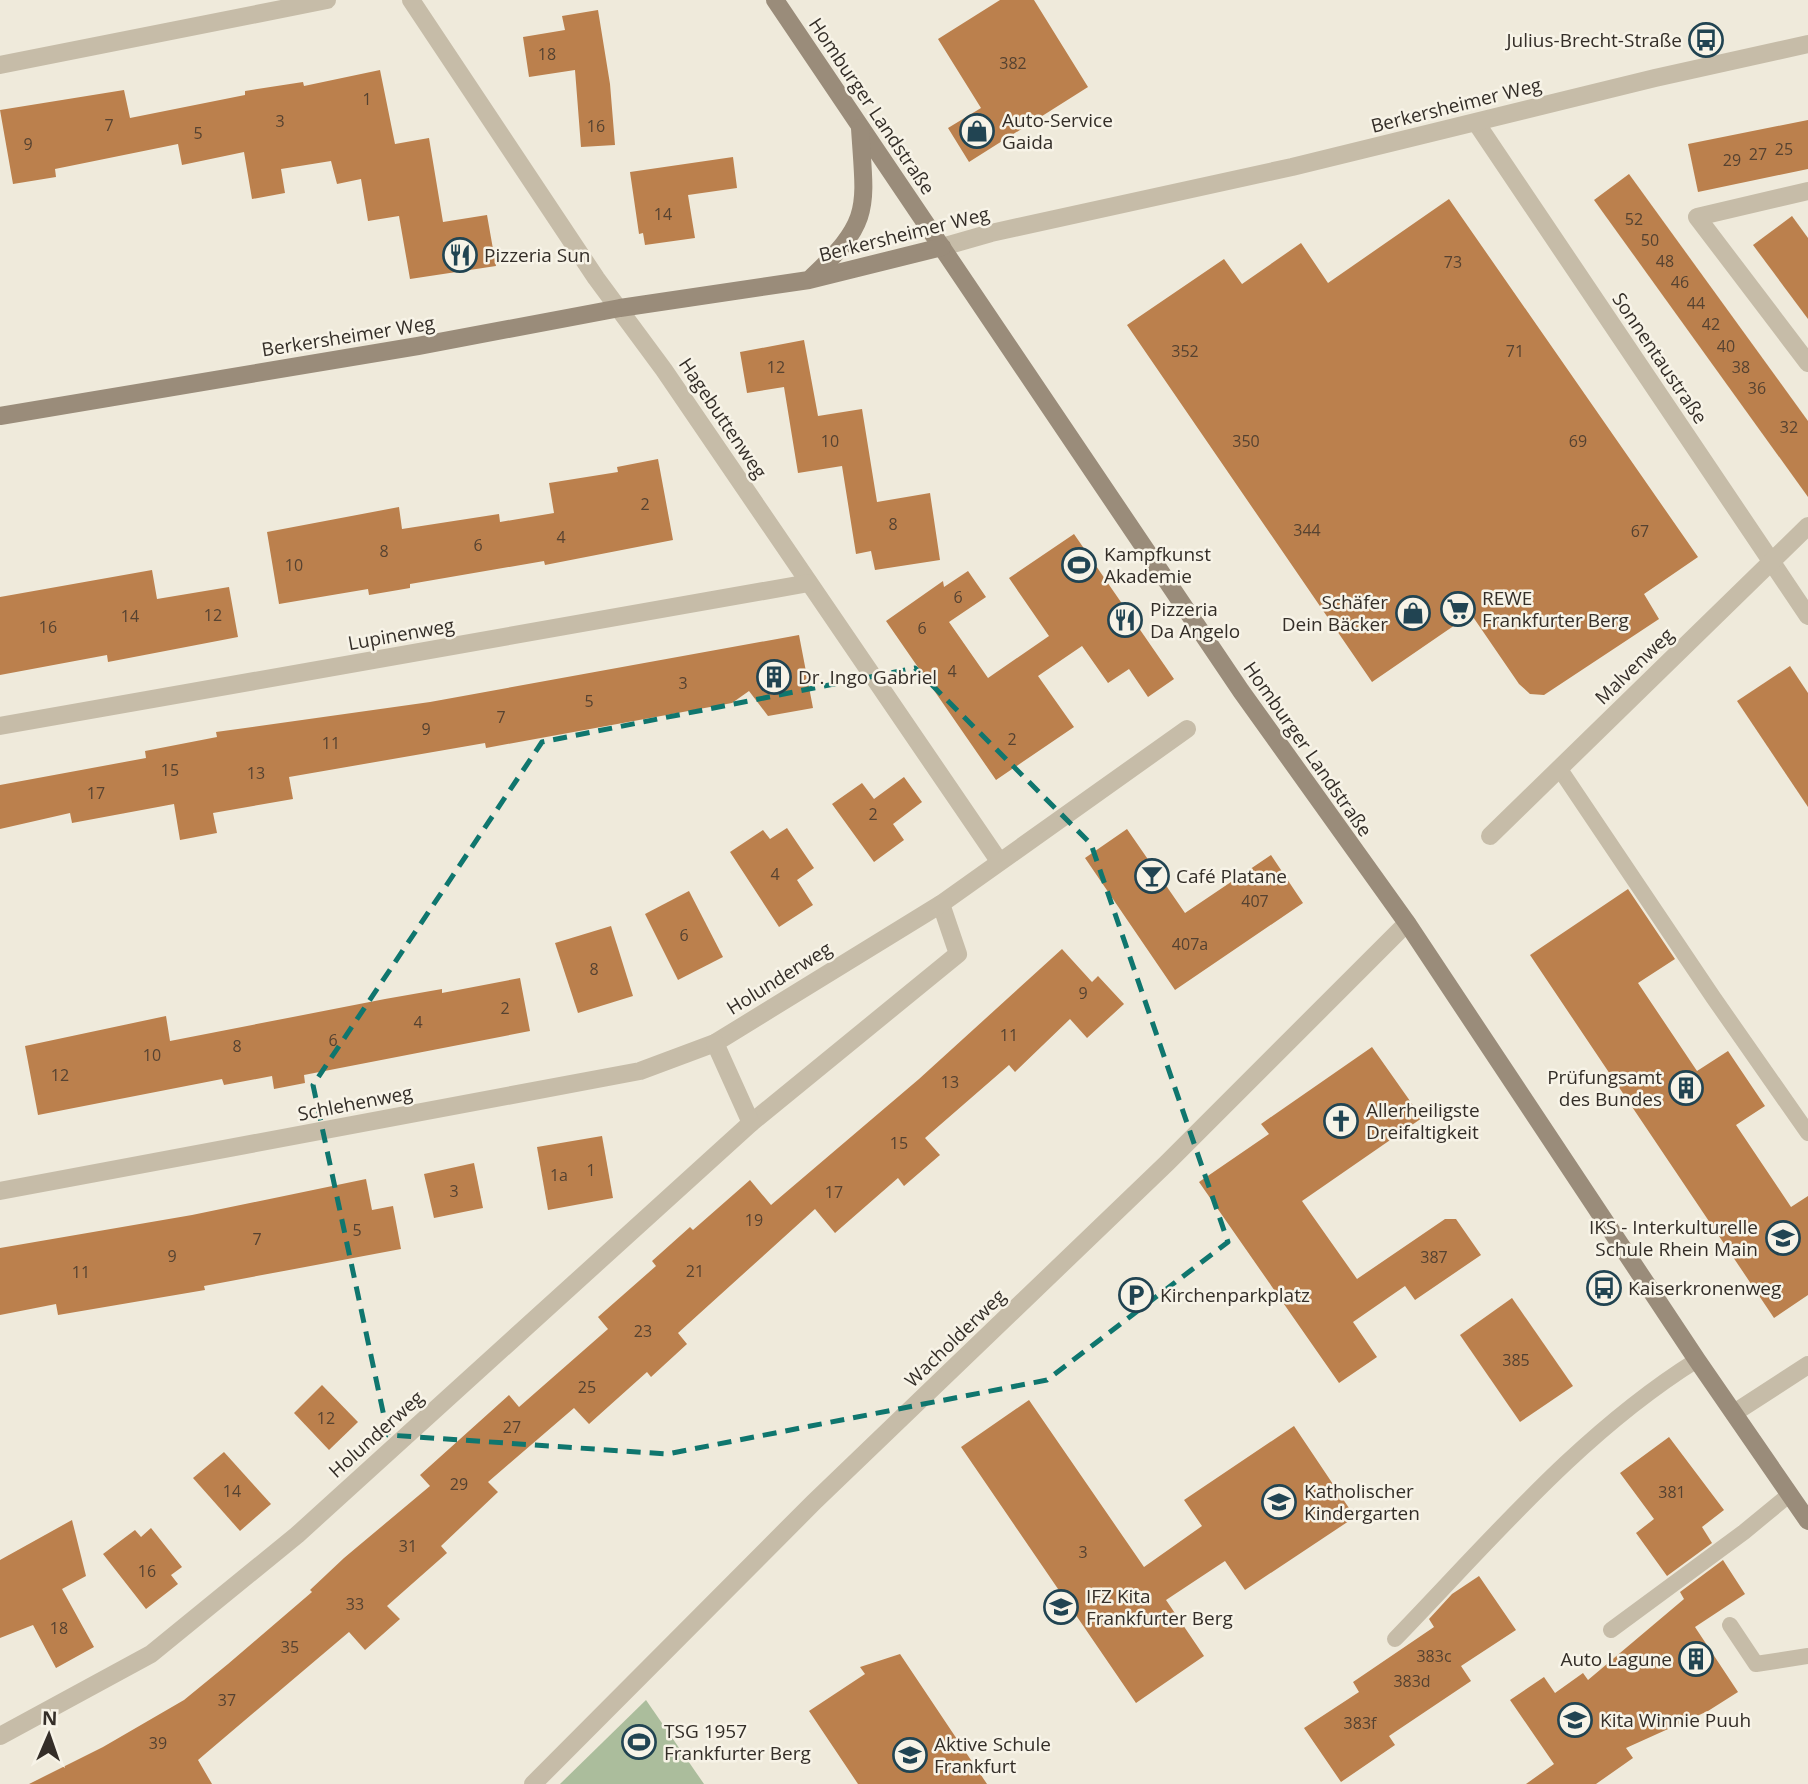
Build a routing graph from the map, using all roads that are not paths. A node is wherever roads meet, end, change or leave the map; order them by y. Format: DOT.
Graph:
graph roads {
  1 [pos="327,0"];
  2 [pos="411,0"];
  3 [pos="775,0"];
  4 [pos="1808,44"];
  5 [pos="0,65"];
  6 [pos="1477,124"];
  7 [pos="860,127"];
  8 [pos="1808,191"];
  9 [pos="942,247"];
  10 [pos="809,279"];
  11 [pos="620,308"];
  12 [pos="1808,363"];
  13 [pos="0,416"];
  14 [pos="1808,526"];
  15 [pos="1771,561"];
  16 [pos="809,583"];
  17 [pos="1808,616"];
  18 [pos="0,726"];
  19 [pos="1187,729"];
  20 [pos="1559,768"];
  21 [pos="1490,836"];
  22 [pos="999,861"];
  23 [pos="941,904"];
  24 [pos="1407,923"];
  25 [pos="715,1043"];
  26 [pos="751,1123"];
  27 [pos="1808,1133"];
  28 [pos="0,1191"];
  29 [pos="1697,1360"];
  30 [pos="1808,1365"];
  31 [pos="1734,1413"];
  32 [pos="1790,1494"];
  33 [pos="1808,1521"];
  34 [pos="1730,1625"];
  35 [pos="1611,1630"];
  36 [pos="1395,1639"];
  37 [pos="1808,1656"];
  38 [pos="0,1736"];
  39 [pos="533,1784"];
  1 -- 5 [label="street"];
  2 -- 11 [label="street, Hagebuttenweg"];
  3 -- 7 [label="street, Homburger Landstraße"];
  4 -- 6 [label="street, Berkersheimer Weg"];
  6 -- 9 [label="street, Berkersheimer Weg"];
  6 -- 15 [label="street, Sonnentaustraße"];
  7 -- 9 [label="street, Homburger Landstraße"];
  7 -- 10 [label="street"];
  8 -- 12 [label="street"];
  9 -- 10 [label="street, Berkersheimer Weg"];
  9 -- 24 [label="street, Homburger Landstraße"];
  10 -- 11 [label="street, Berkersheimer Weg"];
  11 -- 13 [label="street, Berkersheimer Weg"];
  11 -- 16 [label="street, Hagebuttenweg"];
  14 -- 15 [label="street, Malvenweg"];
  15 -- 17 [label="street, Sonnentaustraße"];
  15 -- 20 [label="street, Malvenweg"];
  16 -- 18 [label="street, Lupinenweg"];
  16 -- 22 [label="street, Hagebuttenweg"];
  19 -- 22 [label="street, Holunderweg"];
  20 -- 21 [label="street, Malvenweg"];
  20 -- 27 [label="lane"];
  22 -- 23 [label="street, Holunderweg"];
  23 -- 25 [label="street, Holunderweg"];
  23 -- 26 [label="street, Holunderweg"];
  24 -- 29 [label="street, Homburger Landstraße"];
  24 -- 39 [label="street, Wacholderweg"];
  25 -- 26 [label="street"];
  25 -- 28 [label="street, Schlehenweg"];
  26 -- 38 [label="street, Holunderweg"];
  29 -- 31 [label="street, Homburger Landstraße"];
  29 -- 36 [label="lane"];
  30 -- 31 [label="street"];
  31 -- 32 [label="street, Homburger Landstraße"];
  32 -- 33 [label="street, Homburger Landstraße"];
  32 -- 35 [label="lane"];
  34 -- 37 [label="lane"];
}
